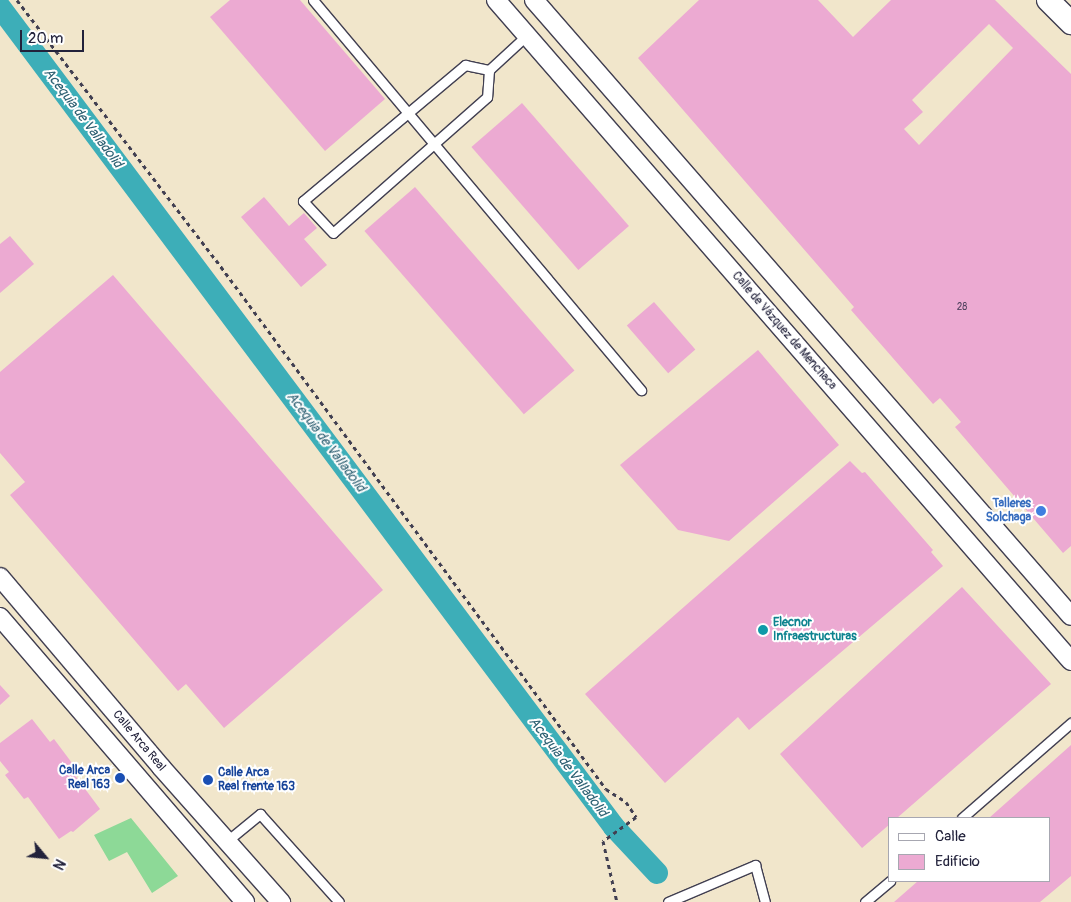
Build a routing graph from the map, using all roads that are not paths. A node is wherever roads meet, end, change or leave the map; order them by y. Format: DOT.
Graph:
graph roads {
  1 [pos="314,0"];
  2 [pos="496,0"];
  3 [pos="534,0"];
  4 [pos="1048,0"];
  5 [pos="1071,23"];
  6 [pos="527,35"];
  7 [pos="489,70"];
  8 [pos="407,111"];
  9 [pos="434,144"];
  10 [pos="641,390"];
  11 [pos="0,578"];
  12 [pos="0,616"];
  13 [pos="1071,616"];
  14 [pos="1071,661"];
  15 [pos="1071,723"];
  16 [pos="963,817"];
  17 [pos="227,840"];
  18 [pos="888,882"];
  19 [pos="245,902"];
  20 [pos="281,902"];
  21 [pos="339,902"];
  22 [pos="668,902"];
  23 [pos="765,902"];
  24 [pos="865,902"];
  1 -- 8 [label="lane"];
  2 -- 6 [label="street, Calle de Vázquez de Menchaca"];
  3 -- 13 [label="street"];
  4 -- 5 [label="street"];
  6 -- 7 [label="lane"];
  6 -- 14 [label="street, Calle de Vázquez de Menchaca"];
  7 -- 8 [label="lane"];
  7 -- 9 [label="lane"];
  8 -- 9 [label="lane"];
  8 -- 9 [label="lane"];
  9 -- 10 [label="lane"];
  11 -- 17 [label="street, Calle Arca Real"];
  12 -- 19 [label="street, Calle Arca Real"];
  15 -- 16 [label="lane"];
  17 -- 20 [label="street, Calle Arca Real"];
  17 -- 21 [label="lane"];
  18 -- 24 [label="lane"];
  22 -- 23 [label="lane"];
}
